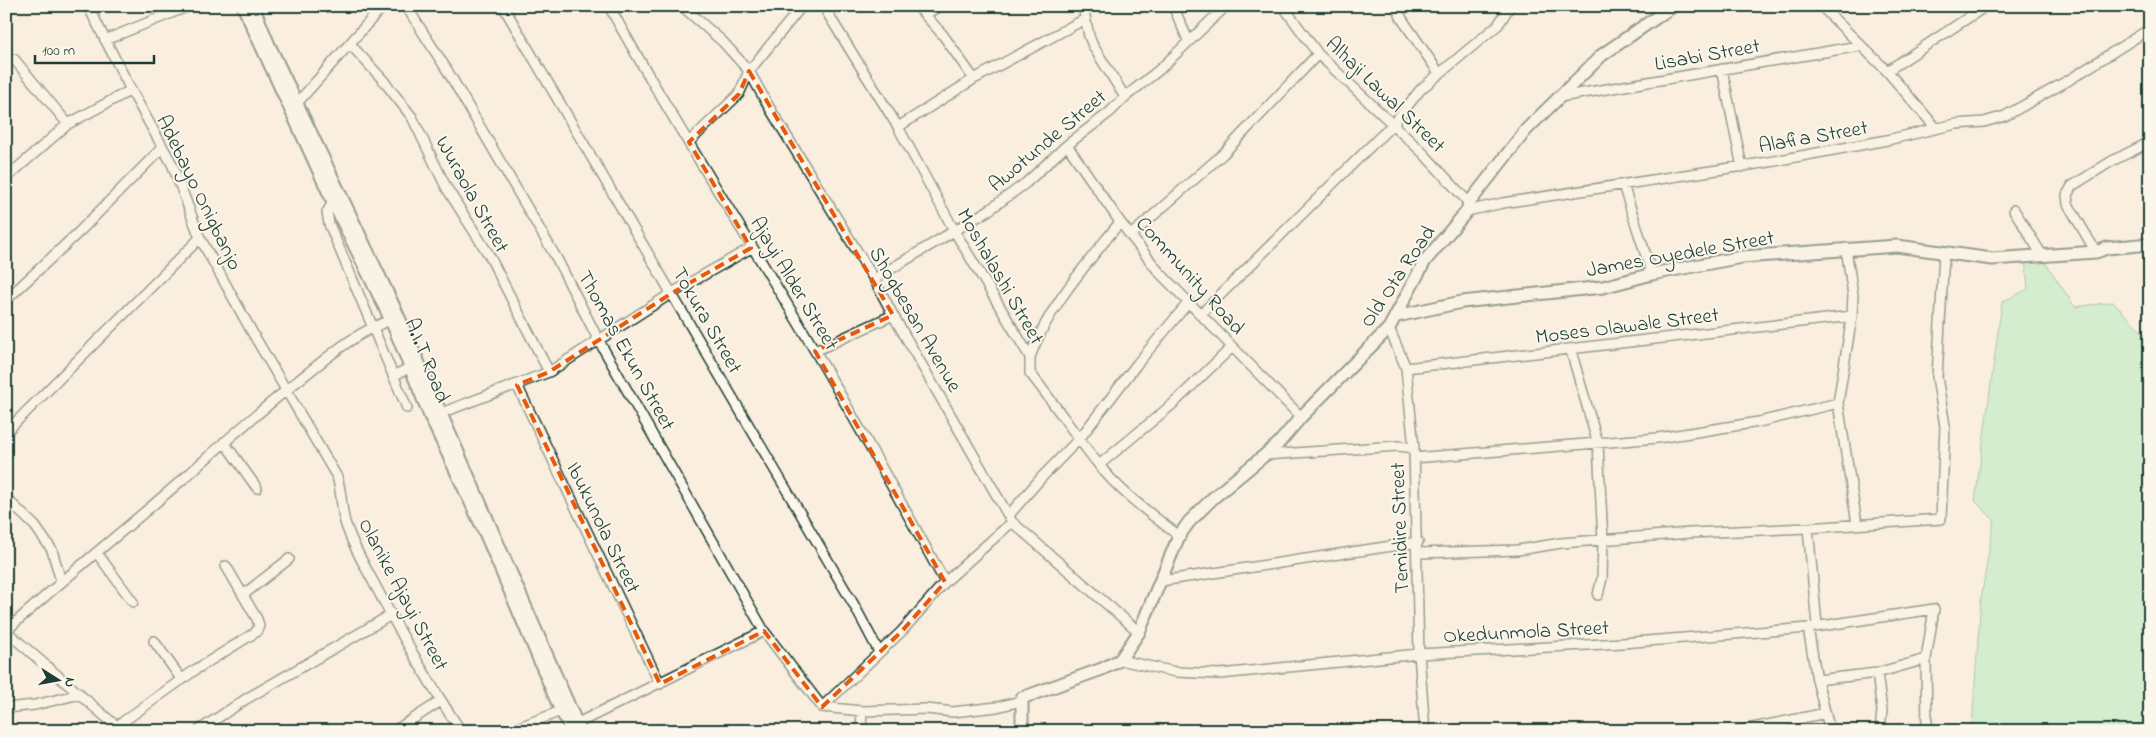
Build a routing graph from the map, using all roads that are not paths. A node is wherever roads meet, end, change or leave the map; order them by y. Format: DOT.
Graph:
graph roads {
  1 [pos="88,6"];
  2 [pos="189,6"];
  3 [pos="243,6"];
  4 [pos="253,6"];
  5 [pos="383,6"];
  6 [pos="406,6"];
  7 [pos="503,6"];
  8 [pos="609,6"];
  9 [pos="682,6"];
  10 [pos="802,6"];
  11 [pos="824,6"];
  12 [pos="917,6"];
  13 [pos="940,6"];
  14 [pos="1083,6"];
  15 [pos="1173,6"];
  16 [pos="1226,6"];
  17 [pos="1396,6"];
  18 [pos="1510,6"];
  19 [pos="1673,6"];
  20 [pos="1821,6"];
  21 [pos="1986,6"];
  22 [pos="1288,8"];
  23 [pos="925,14"];
  24 [pos="1085,20"];
  25 [pos="2143,33"];
  26 [pos="104,40"];
  27 [pos="1188,40"];
  28 [pos="350,44"];
  29 [pos="1859,46"];
  30 [pos="1318,54"];
  31 [pos="14,59"];
  32 [pos="1722,69"];
  33 [pos="749,71"];
  34 [pos="1887,71"];
  35 [pos="1439,73"];
  36 [pos="974,78"];
  37 [pos="130,90"];
  38 [pos="1125,97"];
  39 [pos="1560,97"];
  40 [pos="298,102"];
  41 [pos="68,124"];
  42 [pos="1392,124"];
  43 [pos="898,127"];
  44 [pos="1936,128"];
  45 [pos="690,142"];
  46 [pos="2150,142"];
  47 [pos="1067,145"];
  48 [pos="162,148"];
  49 [pos="1742,166"];
  50 [pos="6,178"];
  51 [pos="1624,186"];
  52 [pos="333,202"];
  53 [pos="1468,207"];
  54 [pos="2014,210"];
  55 [pos="1120,222"];
  56 [pos="955,232"];
  57 [pos="1132,235"];
  58 [pos="200,238"];
  59 [pos="2150,244"];
  60 [pos="752,248"];
  61 [pos="1846,248"];
  62 [pos="2096,252"];
  63 [pos="1944,253"];
  64 [pos="2042,255"];
  65 [pos="1652,274"];
  66 [pos="874,279"];
  67 [pos="672,293"];
  68 [pos="6,300"];
  69 [pos="1188,303"];
  70 [pos="893,315"];
  71 [pos="1200,315"];
  72 [pos="1397,316"];
  73 [pos="1852,316"];
  74 [pos="391,320"];
  75 [pos="371,327"];
  76 [pos="1389,328"];
  77 [pos="599,341"];
  78 [pos="1231,348"];
  79 [pos="816,351"];
  80 [pos="1571,351"];
  81 [pos="1030,357"];
  82 [pos="411,368"];
  83 [pos="1406,368"];
  84 [pos="548,372"];
  85 [pos="393,376"];
  86 [pos="517,385"];
  87 [pos="285,390"];
  88 [pos="1838,403"];
  89 [pos="407,408"];
  90 [pos="441,413"];
  91 [pos="1301,417"];
  92 [pos="6,432"];
  93 [pos="1080,438"];
  94 [pos="224,442"];
  95 [pos="1598,444"];
  96 [pos="1414,453"];
  97 [pos="1265,455"];
  98 [pos="1099,465"];
  99 [pos="257,488"];
  100 [pos="6,498"];
  101 [pos="1010,519"];
  102 [pos="1857,524"];
  103 [pos="1808,528"];
  104 [pos="1179,536"];
  105 [pos="1603,541"];
  106 [pos="1418,542"];
  107 [pos="97,553"];
  108 [pos="1418,553"];
  109 [pos="289,559"];
  110 [pos="226,566"];
  111 [pos="61,581"];
  112 [pos="1161,581"];
  113 [pos="946,582"];
  114 [pos="243,595"];
  115 [pos="1598,595"];
  116 [pos="133,602"];
  117 [pos="391,615"];
  118 [pos="1813,626"];
  119 [pos="764,631"];
  120 [pos="1139,632"];
  121 [pos="154,641"];
  122 [pos="879,652"];
  123 [pos="1419,654"];
  124 [pos="1926,659"];
  125 [pos="1120,660"];
  126 [pos="1876,673"];
  127 [pos="182,680"];
  128 [pos="1817,680"];
  129 [pos="660,684"];
  130 [pos="80,694"];
  131 [pos="441,701"];
  132 [pos="1021,701"];
  133 [pos="822,707"];
  134 [pos="6,708"];
  135 [pos="561,711"];
  136 [pos="862,711"];
  137 [pos="1826,713"];
  138 [pos="119,728"];
  139 [pos="577,728"];
  140 [pos="198,731"];
  141 [pos="394,731"];
  142 [pos="461,731"];
  143 [pos="509,731"];
  144 [pos="861,731"];
  145 [pos="1022,731"];
  146 [pos="1425,731"];
  147 [pos="1738,731"];
  148 [pos="1830,731"];
  149 [pos="1880,731"];
  150 [pos="1927,731"];
  1 -- 26 [label="street, Adebayo Onigbanjo"];
  2 -- 26 [label="street"];
  3 -- 52 [label="street, A.I.T Road"];
  4 -- 40 [label="street, A.I.T Road"];
  5 -- 28 [label="street"];
  6 -- 77 [label="street, Thomas Ekun Street"];
  7 -- 67 [label="street, Tokura Street"];
  8 -- 45 [label="street, Ajayi Alder Street"];
  9 -- 33 [label="street, Shogbesan Avenue"];
  10 -- 33 [label="street"];
  11 -- 43 [label="street, Moshalashi Street"];
  12 -- 23 [label="street"];
  13 -- 23 [label="street"];
  14 -- 24 [label="street"];
  15 -- 27 [label="street"];
  16 -- 27 [label="street, Awotunde Street"];
  17 -- 35 [label="street"];
  18 -- 35 [label="street"];
  19 -- 39 [label="street, Old Ota Road"];
  20 -- 29 [label="street"];
  21 -- 34 [label="street"];
  22 -- 30 [label="street, Alhaji Lawal Street"];
  23 -- 36 [label="street"];
  24 -- 36 [label="street"];
  24 -- 38 [label="street"];
  25 -- 44 [label="street, Alafia Street"];
  26 -- 37 [label="street, Adebayo Onigbanjo"];
  27 -- 38 [label="street, Awotunde Street"];
  28 -- 40 [label="street"];
  28 -- 84 [label="street, Wuraola Street"];
  29 -- 32 [label="street, Lisabi Street"];
  29 -- 34 [label="street"];
  30 -- 42 [label="street, Alhaji Lawal Street"];
  30 -- 57 [label="street"];
  31 -- 41 [label="street"];
  32 -- 39 [label="street, Lisabi Street"];
  32 -- 49 [label="street"];
  33 -- 45 [label="street"];
  33 -- 66 [label="street, Shogbesan Avenue"];
  34 -- 44 [label="street"];
  35 -- 42 [label="street"];
  36 -- 43 [label="street"];
  37 -- 41 [label="street"];
  37 -- 48 [label="street, Adebayo Onigbanjo"];
  38 -- 47 [label="street, Awotunde Street"];
  39 -- 53 [label="street, Old Ota Road"];
  40 -- 90 [label="street, A.I.T Road"];
  41 -- 50 [label="street"];
  42 -- 53 [label="street, Alhaji Lawal Street"];
  42 -- 71 [label="street"];
  43 -- 56 [label="street, Moshalashi Street"];
  44 -- 49 [label="street, Alafia Street"];
  45 -- 60 [label="street, Ajayi Alder Street"];
  46 -- 62 [label="street"];
  47 -- 55 [label="street, Community Road"];
  47 -- 56 [label="street, Awotunde Street"];
  48 -- 58 [label="street, Adebayo Onigbanjo"];
  48 -- 68 [label="street"];
  49 -- 51 [label="street, Alafia Street"];
  51 -- 53 [label="street, Alafia Street"];
  51 -- 65 [label="street"];
  52 -- 74 [label="street, A.I.T Road"];
  52 -- 75 [label="street"];
  53 -- 72 [label="street, Old Ota Road"];
  54 -- 64 [label="street"];
  55 -- 57 [label="street, Community Road"];
  55 -- 81 [label="street"];
  56 -- 66 [label="street, Awotunde Street"];
  56 -- 81 [label="street, Moshalashi Street"];
  57 -- 69 [label="street, Community Road"];
  58 -- 87 [label="street, Adebayo Onigbanjo"];
  58 -- 92 [label="street"];
  59 -- 62 [label="street, James Oyedele Street"];
  60 -- 67 [label="street"];
  60 -- 79 [label="street, Ajayi Alder Street"];
  61 -- 63 [label="street, James Oyedele Street"];
  61 -- 65 [label="street, James Oyedele Street"];
  61 -- 73 [label="street"];
  62 -- 64 [label="street, James Oyedele Street"];
  63 -- 64 [label="street, James Oyedele Street"];
  63 -- 102 [label="street"];
  65 -- 72 [label="street, James Oyedele Street"];
  66 -- 70 [label="street, Shogbesan Avenue"];
  67 -- 77 [label="street"];
  67 -- 122 [label="street, Tokura Street"];
  69 -- 71 [label="street, Community Road"];
  69 -- 93 [label="street"];
  70 -- 79 [label="street"];
  70 -- 101 [label="street, Shogbesan Avenue"];
  71 -- 78 [label="street, Community Road"];
  72 -- 76 [label="street, Old Ota Road"];
  73 -- 80 [label="street, Moses Olawale Street"];
  73 -- 88 [label="street"];
  74 -- 75 [label="street"];
  74 -- 82 [label="street, A.I.T Road"];
  75 -- 85 [label="street"];
  75 -- 87 [label="street"];
  76 -- 83 [label="street, Temidire Street"];
  76 -- 91 [label="street, Old Ota Road"];
  77 -- 84 [label="street"];
  77 -- 119 [label="street, Thomas Ekun Street"];
  78 -- 91 [label="street, Community Road"];
  78 -- 98 [label="street"];
  79 -- 113 [label="street, Ajayi Alder Street"];
  80 -- 83 [label="street, Moses Olawale Street"];
  80 -- 95 [label="street"];
  81 -- 93 [label="street, Moshalashi Street"];
  82 -- 85 [label="street"];
  82 -- 135 [label="street, A.I.T Road"];
  83 -- 96 [label="street, Temidire Street"];
  84 -- 86 [label="street"];
  85 -- 89 [label="street"];
  86 -- 90 [label="street"];
  86 -- 129 [label="street, Ibukunola Street"];
  87 -- 94 [label="street"];
  87 -- 117 [label="street, Olanike Ajayi Street"];
  88 -- 95 [label="street"];
  88 -- 102 [label="street"];
  90 -- 139 [label="street, A.I.T Road"];
  91 -- 97 [label="street, Old Ota Road"];
  93 -- 98 [label="street, Moshalashi Street"];
  93 -- 101 [label="street"];
  94 -- 99 [label="street"];
  94 -- 107 [label="street"];
  95 -- 96 [label="street"];
  95 -- 105 [label="street"];
  96 -- 97 [label="street"];
  96 -- 106 [label="street, Temidire Street"];
  97 -- 104 [label="street, Old Ota Road"];
  98 -- 104 [label="street, Moshalashi Street"];
  100 -- 111 [label="street"];
  101 -- 113 [label="street"];
  101 -- 120 [label="street, Shogbesan Avenue"];
  102 -- 103 [label="street"];
  103 -- 105 [label="street"];
  103 -- 118 [label="street"];
  104 -- 112 [label="street, Old Ota Road"];
  105 -- 108 [label="street"];
  105 -- 115 [label="street"];
  106 -- 108 [label="street, Temidire Street"];
  106 -- 112 [label="street"];
  107 -- 111 [label="street"];
  107 -- 116 [label="street"];
  108 -- 123 [label="street, Temidire Street"];
  109 -- 114 [label="street"];
  110 -- 114 [label="street"];
  111 -- 130 [label="street"];
  112 -- 120 [label="street, Old Ota Road"];
  113 -- 122 [label="street"];
  114 -- 127 [label="street"];
  117 -- 131 [label="street, Olanike Ajayi Street"];
  117 -- 140 [label="street"];
  118 -- 123 [label="street, Okedunmola Street"];
  118 -- 124 [label="street, Okedunmola Street"];
  118 -- 128 [label="street"];
  119 -- 129 [label="street"];
  119 -- 133 [label="street, Thomas Ekun Street"];
  120 -- 125 [label="street, Old Ota Road"];
  121 -- 127 [label="street"];
  122 -- 133 [label="street"];
  123 -- 125 [label="street, Okedunmola Street"];
  123 -- 146 [label="street, Temidire Street"];
  124 -- 126 [label="street"];
  124 -- 150 [label="street"];
  125 -- 132 [label="street"];
  126 -- 128 [label="street"];
  126 -- 149 [label="street"];
  127 -- 138 [label="street"];
  128 -- 137 [label="street"];
  129 -- 139 [label="street"];
  130 -- 134 [label="street"];
  130 -- 138 [label="street"];
  131 -- 141 [label="street"];
  131 -- 142 [label="street, Olanike Ajayi Street"];
  132 -- 136 [label="street"];
  132 -- 145 [label="street"];
  133 -- 136 [label="street"];
  135 -- 139 [label="street, A.I.T Road"];
  135 -- 143 [label="street"];
  136 -- 144 [label="street"];
  137 -- 147 [label="street"];
  137 -- 148 [label="street"];
}
